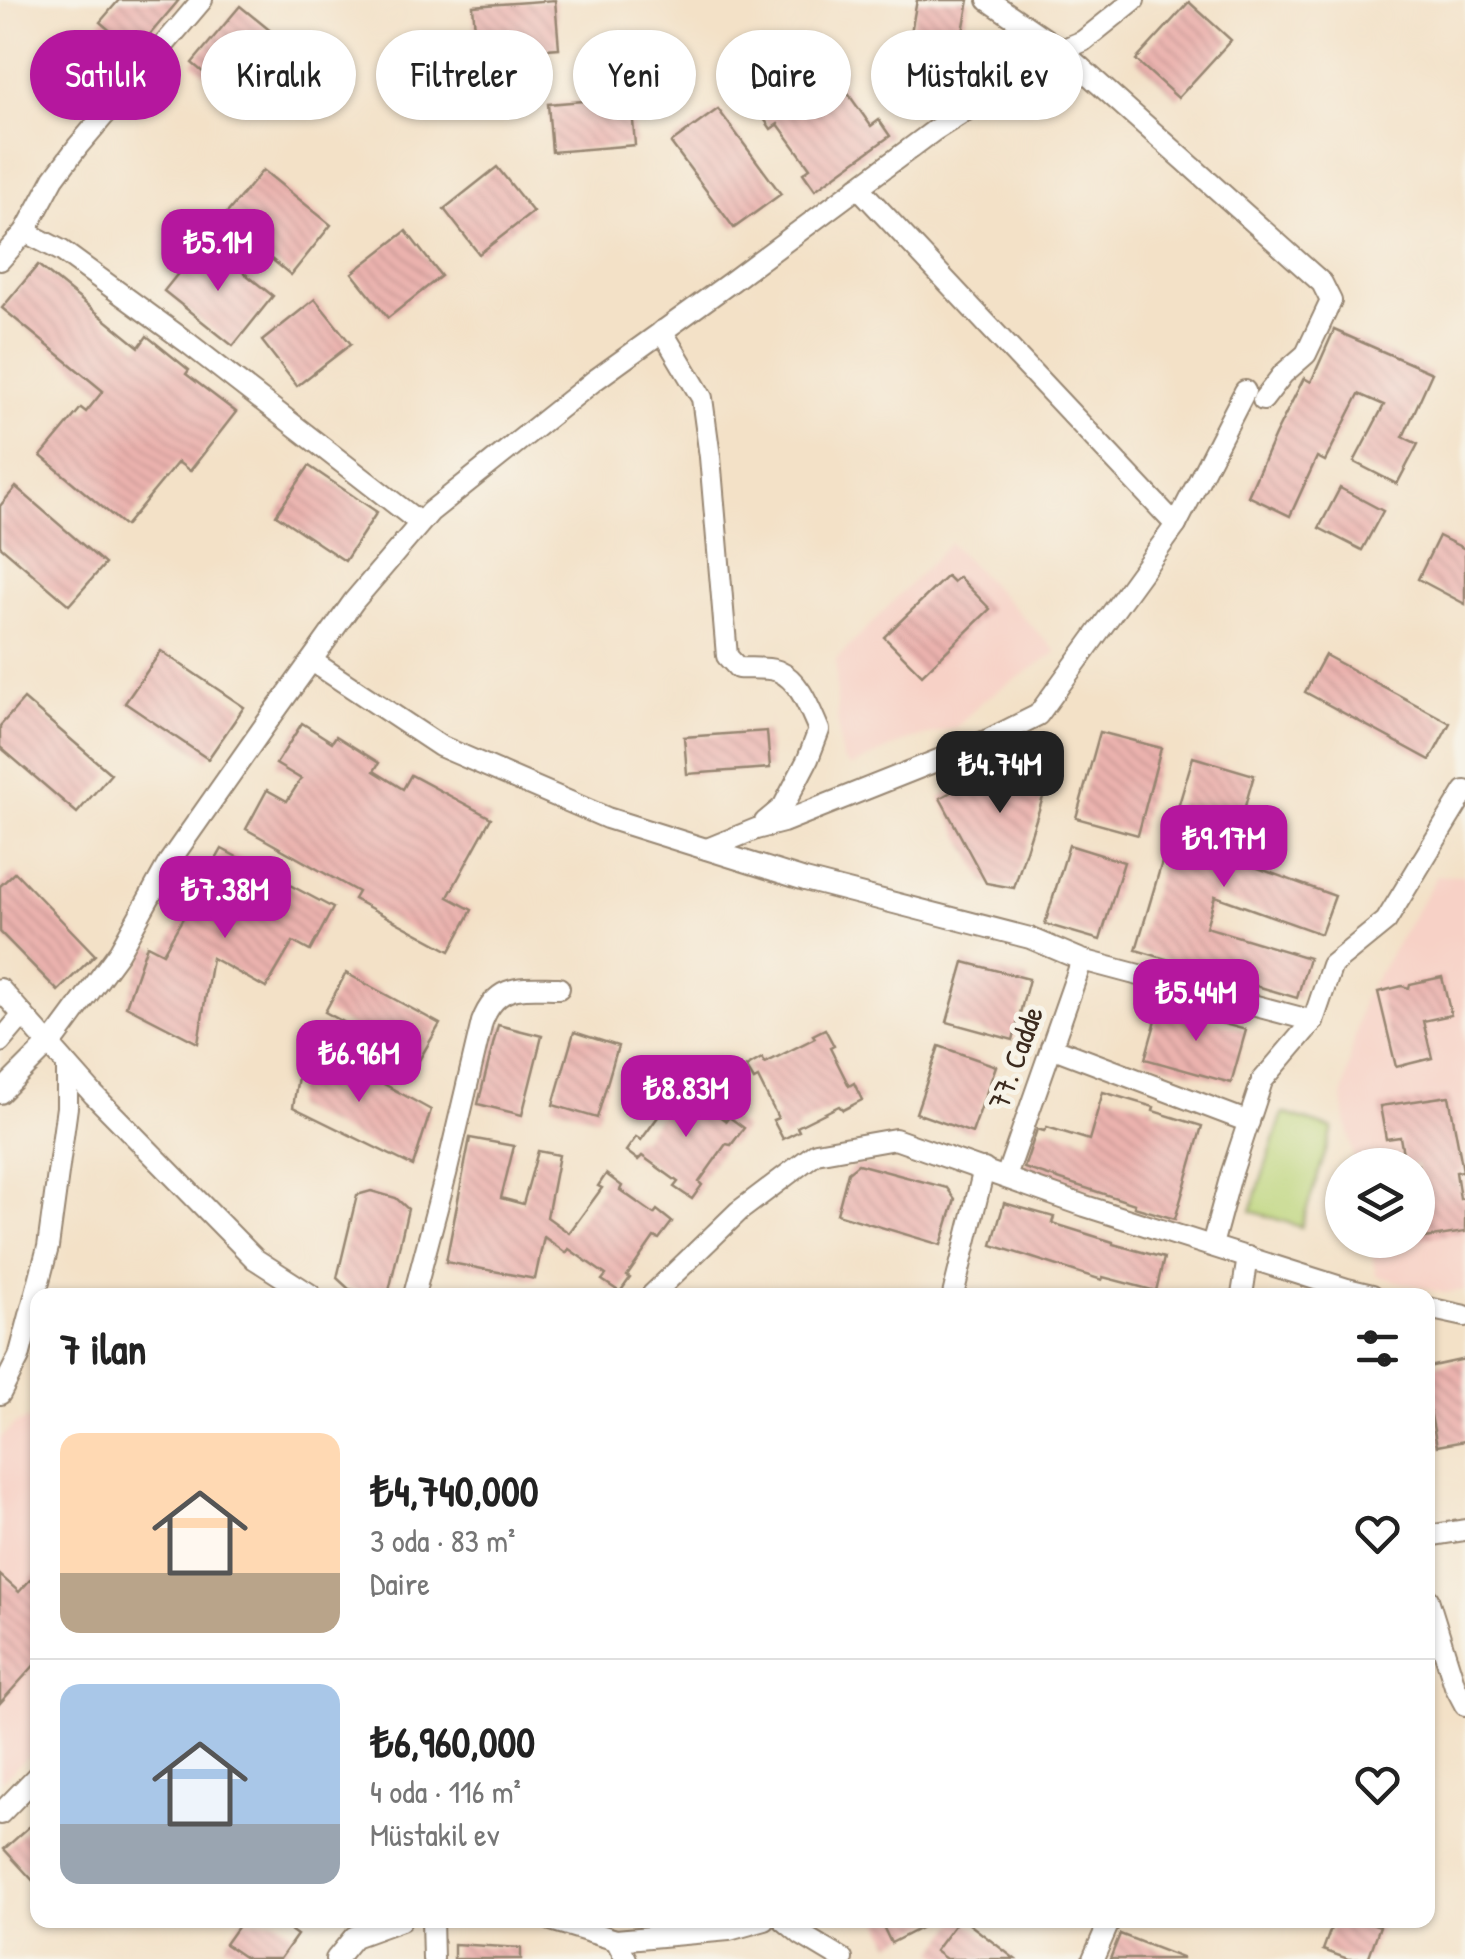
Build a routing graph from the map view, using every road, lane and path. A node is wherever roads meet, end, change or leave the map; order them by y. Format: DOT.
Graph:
graph roads {
  1 [pos="202,0"];
  2 [pos="988,0"];
  3 [pos="1134,0"];
  4 [pos="1032,30"];
  5 [pos="1083,40"];
  6 [pos="1083,70"];
  7 [pos="951,120"];
  8 [pos="858,188"];
  9 [pos="25,232"];
  10 [pos="0,260"];
  11 [pos="662,331"];
  12 [pos="420,523"];
  13 [pos="1176,525"];
  14 [pos="312,661"];
  15 [pos="1465,791"];
  16 [pos="756,830"];
  17 [pos="707,849"];
  18 [pos="1082,960"];
  19 [pos="559,988"];
  20 [pos="0,989"];
  21 [pos="23,1015"];
  22 [pos="1313,1021"];
  23 [pos="0,1042"];
  24 [pos="49,1044"];
  25 [pos="1051,1047"];
  26 [pos="67,1065"];
  27 [pos="0,1093"];
  28 [pos="1249,1122"];
  29 [pos="984,1169"];
  30 [pos="1006,1177"];
  31 [pos="1212,1245"];
  32 [pos="1248,1257"];
  33 [pos="37,1288"];
  34 [pos="300,1288"];
  35 [pos="416,1288"];
  36 [pos="659,1288"];
  37 [pos="955,1288"];
  38 [pos="1243,1288"];
  39 [pos="1344,1288"];
  40 [pos="1435,1310"];
  41 [pos="30,1316"];
  42 [pos="1465,1316"];
  43 [pos="0,1394"];
  44 [pos="1465,1530"];
  45 [pos="1435,1535"];
  46 [pos="1435,1622"];
  47 [pos="1465,1704"];
  48 [pos="30,1783"];
  49 [pos="0,1814"];
  50 [pos="379,1928"];
  51 [pos="432,1928"];
  52 [pos="570,1928"];
  53 [pos="735,1928"];
  54 [pos="794,1928"];
  55 [pos="1106,1928"];
  56 [pos="621,1950"];
  57 [pos="336,1959"];
  58 [pos="434,1959"];
  59 [pos="842,1959"];
  60 [pos="1092,1959"];
  1 -- 9 [label="street"];
  2 -- 4 [label="street"];
  3 -- 5 [label="street"];
  6 -- 13 [label="street"];
  7 -- 8 [label="street"];
  8 -- 11 [label="street"];
  8 -- 13 [label="street"];
  9 -- 10 [label="street"];
  9 -- 12 [label="street"];
  11 -- 12 [label="street"];
  11 -- 16 [label="street"];
  12 -- 14 [label="street"];
  13 -- 16 [label="street"];
  14 -- 17 [label="street"];
  14 -- 24 [label="street"];
  15 -- 22 [label="street"];
  16 -- 17 [label="street"];
  17 -- 18 [label="street"];
  18 -- 22 [label="street"];
  18 -- 25 [label="street, 77. Cadde"];
  19 -- 35 [label="street"];
  20 -- 21 [label="street"];
  21 -- 23 [label="street"];
  21 -- 24 [label="street"];
  22 -- 28 [label="street"];
  24 -- 26 [label="street"];
  24 -- 27 [label="street"];
  25 -- 28 [label="street"];
  25 -- 30 [label="street, 77. Cadde"];
  26 -- 33 [label="street"];
  26 -- 34 [label="street"];
  28 -- 31 [label="street"];
  29 -- 30 [label="street"];
  29 -- 36 [label="street"];
  29 -- 37 [label="street"];
  30 -- 31 [label="street"];
  31 -- 32 [label="street"];
  32 -- 38 [label="street"];
  32 -- 39 [label="street"];
  40 -- 42 [label="street"];
  41 -- 43 [label="street"];
  44 -- 45 [label="street"];
  46 -- 47 [label="street"];
  48 -- 49 [label="street"];
  50 -- 57 [label="street"];
  51 -- 58 [label="street"];
  52 -- 56 [label="street"];
  53 -- 56 [label="street"];
  54 -- 59 [label="street"];
  55 -- 60 [label="street"];
}
